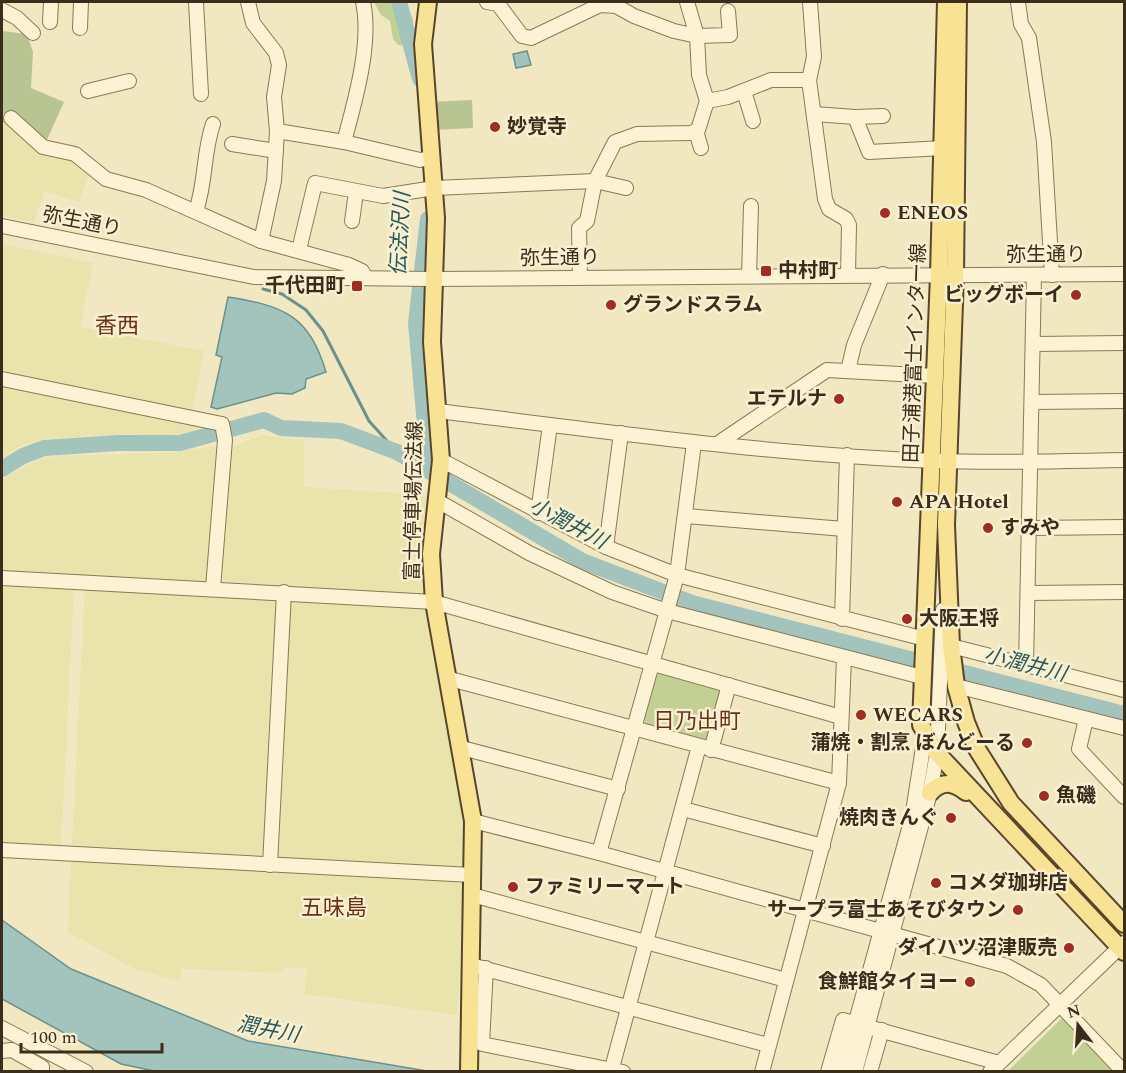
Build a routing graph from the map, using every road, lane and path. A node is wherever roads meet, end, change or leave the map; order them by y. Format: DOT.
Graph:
graph roads {
  1 [pos="51,2"];
  2 [pos="81,2"];
  3 [pos="196,2"];
  4 [pos="248,2"];
  5 [pos="363,2"];
  6 [pos="428,2"];
  7 [pos="487,2"];
  8 [pos="687,2"];
  9 [pos="810,2"];
  10 [pos="946,2"];
  11 [pos="958,2"];
  12 [pos="1018,2"];
  13 [pos="599,3"];
  14 [pos="2,10"];
  15 [pos="728,11"];
  16 [pos="50,22"];
  17 [pos="80,28"];
  18 [pos="33,33"];
  19 [pos="697,36"];
  20 [pos="809,80"];
  21 [pos="129,81"];
  22 [pos="88,91"];
  23 [pos="744,91"];
  24 [pos="201,94"];
  25 [pos="707,100"];
  26 [pos="814,114"];
  27 [pos="883,116"];
  28 [pos="855,117"];
  29 [pos="10,118"];
  30 [pos="753,121"];
  31 [pos="213,124"];
  32 [pos="277,131"];
  33 [pos="696,131"];
  34 [pos="344,142"];
  35 [pos="232,144"];
  36 [pos="943,147"];
  37 [pos="701,148"];
  38 [pos="276,151"];
  39 [pos="426,159"];
  40 [pos="595,181"];
  41 [pos="626,188"];
  42 [pos="429,190"];
  43 [pos="356,192"];
  44 [pos="751,206"];
  45 [pos="196,211"];
  46 [pos="352,221"];
  47 [pos="2,226"];
  48 [pos="261,241"];
  49 [pos="299,250"];
  50 [pos="883,274"];
  51 [pos="1125,274"];
  52 [pos="848,275"];
  53 [pos="947,275"];
  54 [pos="1034,275"];
  55 [pos="1052,275"];
  56 [pos="749,276"];
  57 [pos="365,277"];
  58 [pos="580,277"];
  59 [pos="432,279"];
  60 [pos="1125,343"];
  61 [pos="1033,344"];
  62 [pos="848,371"];
  63 [pos="936,376"];
  64 [pos="2,379"];
  65 [pos="1125,401"];
  66 [pos="1032,402"];
  67 [pos="438,411"];
  68 [pos="550,424"];
  69 [pos="621,433"];
  70 [pos="694,443"];
  71 [pos="717,444"];
  72 [pos="847,454"];
  73 [pos="1125,460"];
  74 [pos="940,461"];
  75 [pos="1031,461"];
  76 [pos="441,463"];
  77 [pos="437,492"];
  78 [pos="538,513"];
  79 [pos="686,516"];
  80 [pos="946,525"];
  81 [pos="1125,527"];
  82 [pos="844,528"];
  83 [pos="1030,528"];
  84 [pos="606,548"];
  85 [pos="2,578"];
  86 [pos="677,578"];
  87 [pos="213,588"];
  88 [pos="285,592"];
  89 [pos="1029,592"];
  90 [pos="1125,592"];
  91 [pos="434,602"];
  92 [pos="668,607"];
  93 [pos="842,619"];
  94 [pos="925,639"];
  95 [pos="951,646"];
  96 [pos="844,657"];
  97 [pos="652,664"];
  98 [pos="1026,666"];
  99 [pos="922,677"];
  100 [pos="450,679"];
  101 [pos="729,685"];
  102 [pos="956,686"];
  103 [pos="1125,690"];
  104 [pos="841,717"];
  105 [pos="1086,719"];
  106 [pos="635,728"];
  107 [pos="1125,728"];
  108 [pos="924,735"];
  109 [pos="462,748"];
  110 [pos="705,748"];
  111 [pos="937,753"];
  112 [pos="839,783"];
  113 [pos="618,789"];
  114 [pos="930,793"];
  115 [pos="1125,797"];
  116 [pos="986,807"];
  117 [pos="683,808"];
  118 [pos="473,821"];
  119 [pos="823,846"];
  120 [pos="2,850"];
  121 [pos="599,853"];
  122 [pos="270,865"];
  123 [pos="664,873"];
  124 [pos="472,875"];
  125 [pos="472,895"];
  126 [pos="806,911"];
  127 [pos="1125,924"];
  128 [pos="886,933"];
  129 [pos="644,942"];
  130 [pos="1123,947"];
  131 [pos="478,967"];
  132 [pos="786,980"];
  133 [pos="1061,1005"];
  134 [pos="627,1007"];
  135 [pos="861,1025"];
  136 [pos="2,1028"];
  137 [pos="882,1030"];
  138 [pos="768,1045"];
  139 [pos="2,1051"];
  140 [pos="995,1067"];
  141 [pos="617,1070"];
  142 [pos="42,1071"];
  143 [pos="86,1071"];
  144 [pos="469,1071"];
  145 [pos="762,1071"];
  146 [pos="828,1071"];
  147 [pos="843,1071"];
  148 [pos="855,1071"];
  149 [pos="870,1071"];
  150 [pos="1124,1071"];
  1 -- 16 [label="street"];
  2 -- 17 [label="street"];
  3 -- 24 [label="street"];
  4 -- 32 [label="street"];
  5 -- 34 [label="street"];
  6 -- 39 [label="main road, 富士停車場伝法線"];
  7 -- 13 [label="street"];
  8 -- 19 [label="street"];
  9 -- 20 [label="street"];
  10 -- 36 [label="main road, 田子浦港富士インター線"];
  11 -- 53 [label="main road, 田子浦港富士インター線"];
  12 -- 55 [label="street"];
  13 -- 19 [label="street"];
  14 -- 18 [label="street"];
  15 -- 19 [label="street"];
  19 -- 25 [label="street"];
  20 -- 23 [label="street"];
  20 -- 26 [label="street"];
  21 -- 22 [label="street"];
  23 -- 25 [label="street"];
  23 -- 30 [label="street"];
  25 -- 33 [label="street"];
  26 -- 28 [label="street"];
  26 -- 52 [label="street"];
  27 -- 28 [label="street"];
  28 -- 36 [label="street"];
  29 -- 45 [label="street"];
  31 -- 45 [label="street"];
  32 -- 34 [label="street"];
  32 -- 38 [label="street"];
  33 -- 37 [label="street"];
  33 -- 40 [label="street"];
  34 -- 39 [label="street"];
  35 -- 38 [label="street"];
  36 -- 53 [label="main road, 田子浦港富士インター線"];
  38 -- 48 [label="street"];
  39 -- 42 [label="main road, 富士停車場伝法線"];
  40 -- 41 [label="street"];
  40 -- 42 [label="street"];
  40 -- 58 [label="street"];
  42 -- 43 [label="street"];
  42 -- 59 [label="main road, 富士停車場伝法線"];
  43 -- 46 [label="street"];
  43 -- 49 [label="street"];
  44 -- 56 [label="street"];
  45 -- 48 [label="street"];
  47 -- 57 [label="street, 弥生通り"];
  48 -- 49 [label="street"];
  49 -- 57 [label="street"];
  50 -- 52 [label="street, 弥生通り"];
  50 -- 53 [label="street, 弥生通り"];
  50 -- 62 [label="street"];
  51 -- 55 [label="street, 弥生通り"];
  52 -- 56 [label="street, 弥生通り"];
  53 -- 54 [label="street, 弥生通り"];
  53 -- 63 [label="main road, 田子浦港富士インター線"];
  53 -- 74 [label="main road, 田子浦港富士インター線"];
  54 -- 55 [label="street, 弥生通り"];
  54 -- 61 [label="street"];
  56 -- 58 [label="street, 弥生通り"];
  57 -- 59 [label="street, 弥生通り"];
  58 -- 59 [label="street, 弥生通り"];
  59 -- 67 [label="main road, 富士停車場伝法線"];
  60 -- 61 [label="street"];
  61 -- 66 [label="street"];
  62 -- 63 [label="street"];
  62 -- 71 [label="street"];
  63 -- 74 [label="main road, 田子浦港富士インター線"];
  64 -- 87 [label="street"];
  65 -- 66 [label="street"];
  66 -- 75 [label="street"];
  67 -- 68 [label="street"];
  67 -- 76 [label="main road, 富士停車場伝法線"];
  68 -- 69 [label="street"];
  68 -- 78 [label="street"];
  69 -- 70 [label="street"];
  69 -- 84 [label="street"];
  70 -- 71 [label="street"];
  70 -- 79 [label="street"];
  71 -- 72 [label="street"];
  72 -- 74 [label="street"];
  72 -- 82 [label="street"];
  73 -- 75 [label="street"];
  74 -- 75 [label="street"];
  74 -- 80 [label="main road, 田子浦港富士インター線"];
  74 -- 94 [label="main road, 田子浦港富士インター線"];
  75 -- 83 [label="street"];
  76 -- 77 [label="main road, 富士停車場伝法線"];
  76 -- 78 [label="street"];
  77 -- 91 [label="main road, 富士停車場伝法線"];
  77 -- 92 [label="street"];
  78 -- 84 [label="street"];
  79 -- 82 [label="street"];
  79 -- 86 [label="street"];
  80 -- 95 [label="main road, 田子浦港富士インター線"];
  80 -- 111 [label="street"];
  81 -- 83 [label="street"];
  82 -- 93 [label="street"];
  83 -- 89 [label="street"];
  84 -- 86 [label="street"];
  85 -- 87 [label="street"];
  86 -- 92 [label="street"];
  86 -- 93 [label="street"];
  87 -- 88 [label="street"];
  88 -- 91 [label="street"];
  88 -- 122 [label="street"];
  89 -- 90 [label="street"];
  89 -- 98 [label="street"];
  91 -- 97 [label="street"];
  91 -- 100 [label="main road, 富士停車場伝法線"];
  92 -- 96 [label="street"];
  92 -- 97 [label="street"];
  93 -- 94 [label="street"];
  94 -- 99 [label="main road, 田子浦港富士インター線"];
  95 -- 98 [label="street"];
  95 -- 102 [label="main road, 田子浦港富士インター線"];
  96 -- 99 [label="street"];
  96 -- 104 [label="street"];
  97 -- 101 [label="street"];
  97 -- 106 [label="street"];
  98 -- 103 [label="street"];
  99 -- 108 [label="main road, 田子浦港富士インター線"];
  100 -- 106 [label="street"];
  100 -- 109 [label="main road, 富士停車場伝法線"];
  101 -- 104 [label="street"];
  101 -- 110 [label="street"];
  102 -- 105 [label="street"];
  102 -- 127 [label="main road, 田子浦港富士インター線"];
  104 -- 112 [label="street"];
  105 -- 107 [label="street"];
  105 -- 115 [label="street"];
  106 -- 110 [label="street"];
  106 -- 113 [label="street"];
  108 -- 111 [label="main road"];
  108 -- 128 [label="street"];
  109 -- 113 [label="street"];
  109 -- 118 [label="main road, 富士停車場伝法線"];
  110 -- 112 [label="street"];
  110 -- 117 [label="street"];
  111 -- 114 [label="street"];
  111 -- 116 [label="main road"];
  112 -- 119 [label="street"];
  113 -- 121 [label="street"];
  114 -- 116 [label="main road"];
  114 -- 128 [label="street"];
  116 -- 130 [label="main road"];
  117 -- 119 [label="street"];
  117 -- 123 [label="street"];
  118 -- 121 [label="street"];
  118 -- 124 [label="main road, 富士停車場伝法線"];
  119 -- 126 [label="street"];
  120 -- 122 [label="street"];
  121 -- 123 [label="street"];
  122 -- 124 [label="street"];
  123 -- 126 [label="street"];
  123 -- 129 [label="street"];
  124 -- 125 [label="main road, 富士停車場伝法線"];
  125 -- 129 [label="street"];
  125 -- 131 [label="main road, 富士停車場伝法線"];
  126 -- 128 [label="street"];
  126 -- 132 [label="street"];
  128 -- 133 [label="street"];
  128 -- 135 [label="street"];
  129 -- 132 [label="street"];
  129 -- 134 [label="street"];
  130 -- 133 [label="street"];
  131 -- 134 [label="street"];
  131 -- 141 [label="street"];
  131 -- 144 [label="main road, 富士停車場伝法線"];
  132 -- 138 [label="street"];
  133 -- 140 [label="street"];
  133 -- 150 [label="street"];
  134 -- 138 [label="street"];
  134 -- 141 [label="street"];
  135 -- 137 [label="street"];
  135 -- 146 [label="street"];
  135 -- 147 [label="street"];
  135 -- 148 [label="street"];
  136 -- 143 [label="street"];
  137 -- 140 [label="street"];
  137 -- 149 [label="street"];
  138 -- 145 [label="street"];
  139 -- 142 [label="street"];
}
